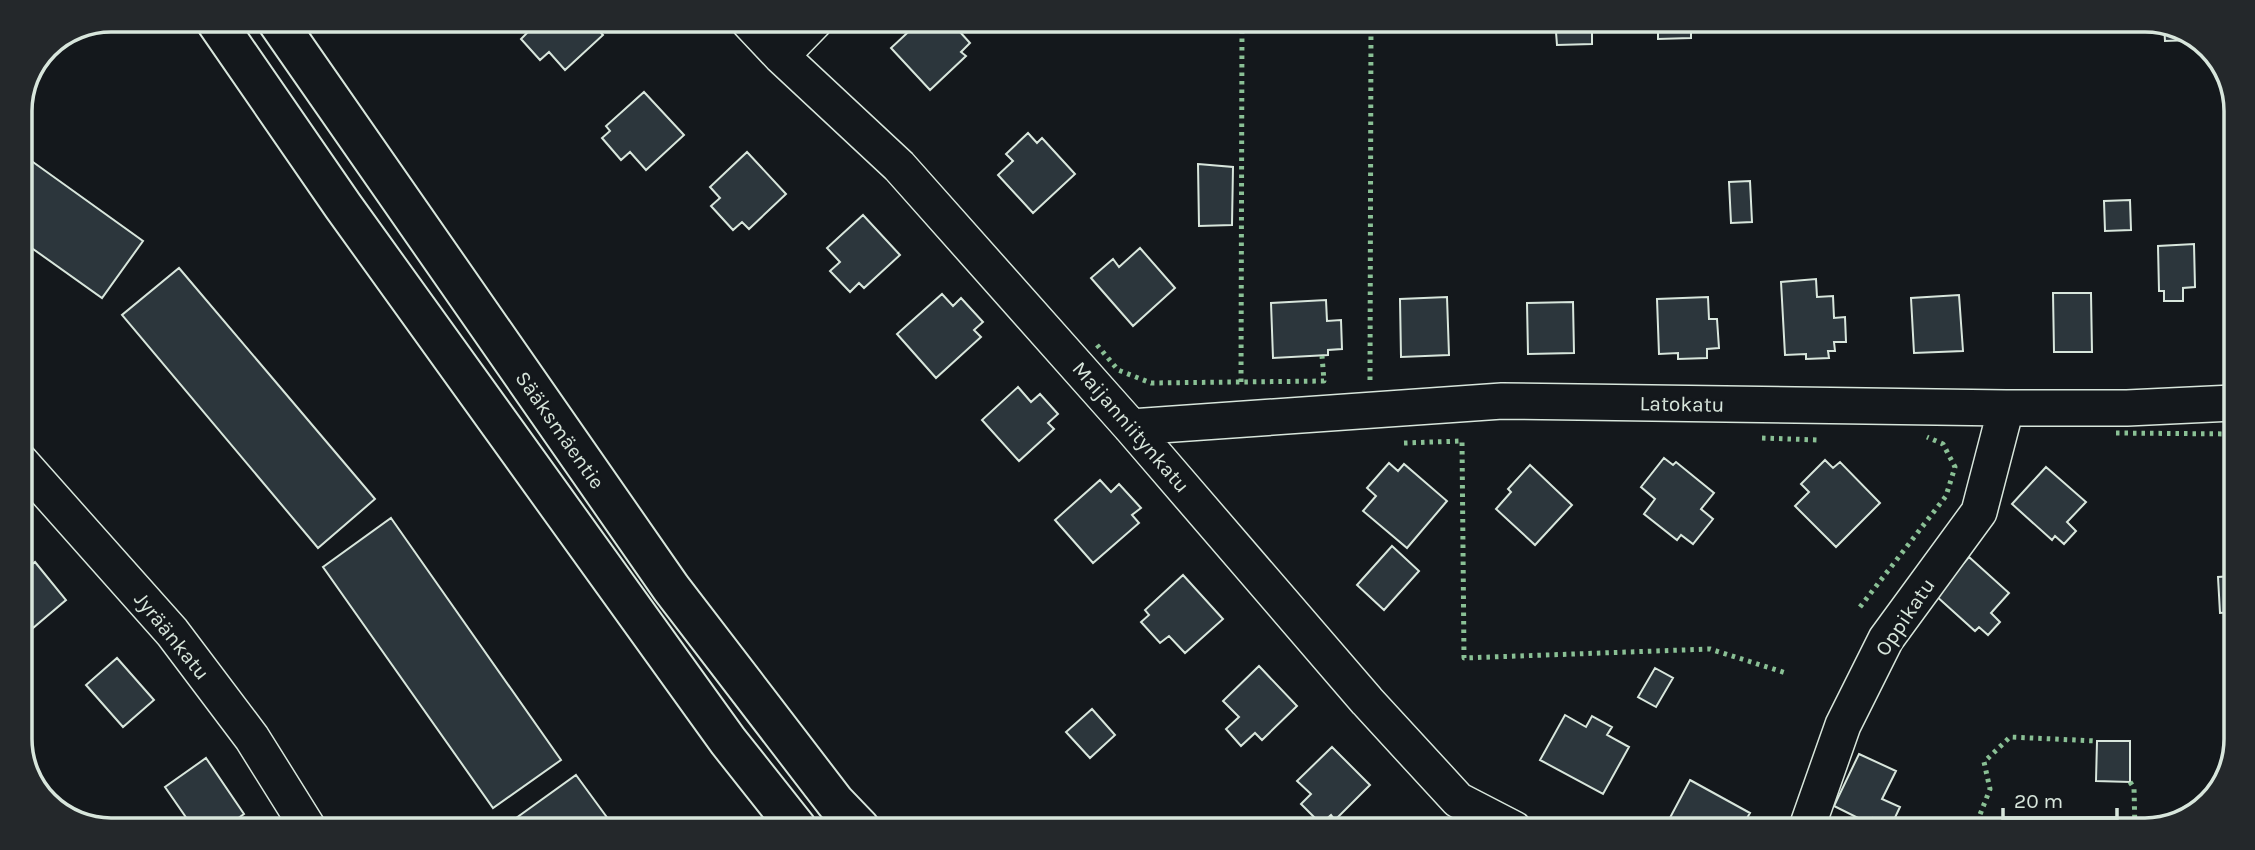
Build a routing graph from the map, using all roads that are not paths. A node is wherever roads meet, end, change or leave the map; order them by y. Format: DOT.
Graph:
graph roads {
  1 [pos="223,32"];
  2 [pos="284,32"];
  3 [pos="758,32"];
  4 [pos="804,32"];
  5 [pos="781,56"];
  6 [pos="2223,403"];
  7 [pos="2006,408"];
  8 [pos="1131,427"];
  9 [pos="32,475"];
  10 [pos="302,818"];
  11 [pos="789,818"];
  12 [pos="850,818"];
  13 [pos="1493,818"];
  14 [pos="1810,818"];
  1 -- 11 [label="main road, Sääksmäentie"];
  2 -- 12 [label="main road, Sääksmäentie"];
  3 -- 5 [label="street, Maijanniitynkatu"];
  4 -- 5 [label="street"];
  5 -- 8 [label="street, Maijanniitynkatu"];
  6 -- 7 [label="street, Latokatu"];
  7 -- 8 [label="street, Latokatu"];
  7 -- 14 [label="street, Oppikatu"];
  8 -- 13 [label="street, Maijanniitynkatu"];
  9 -- 10 [label="street, Jyräänkatu"];
}
